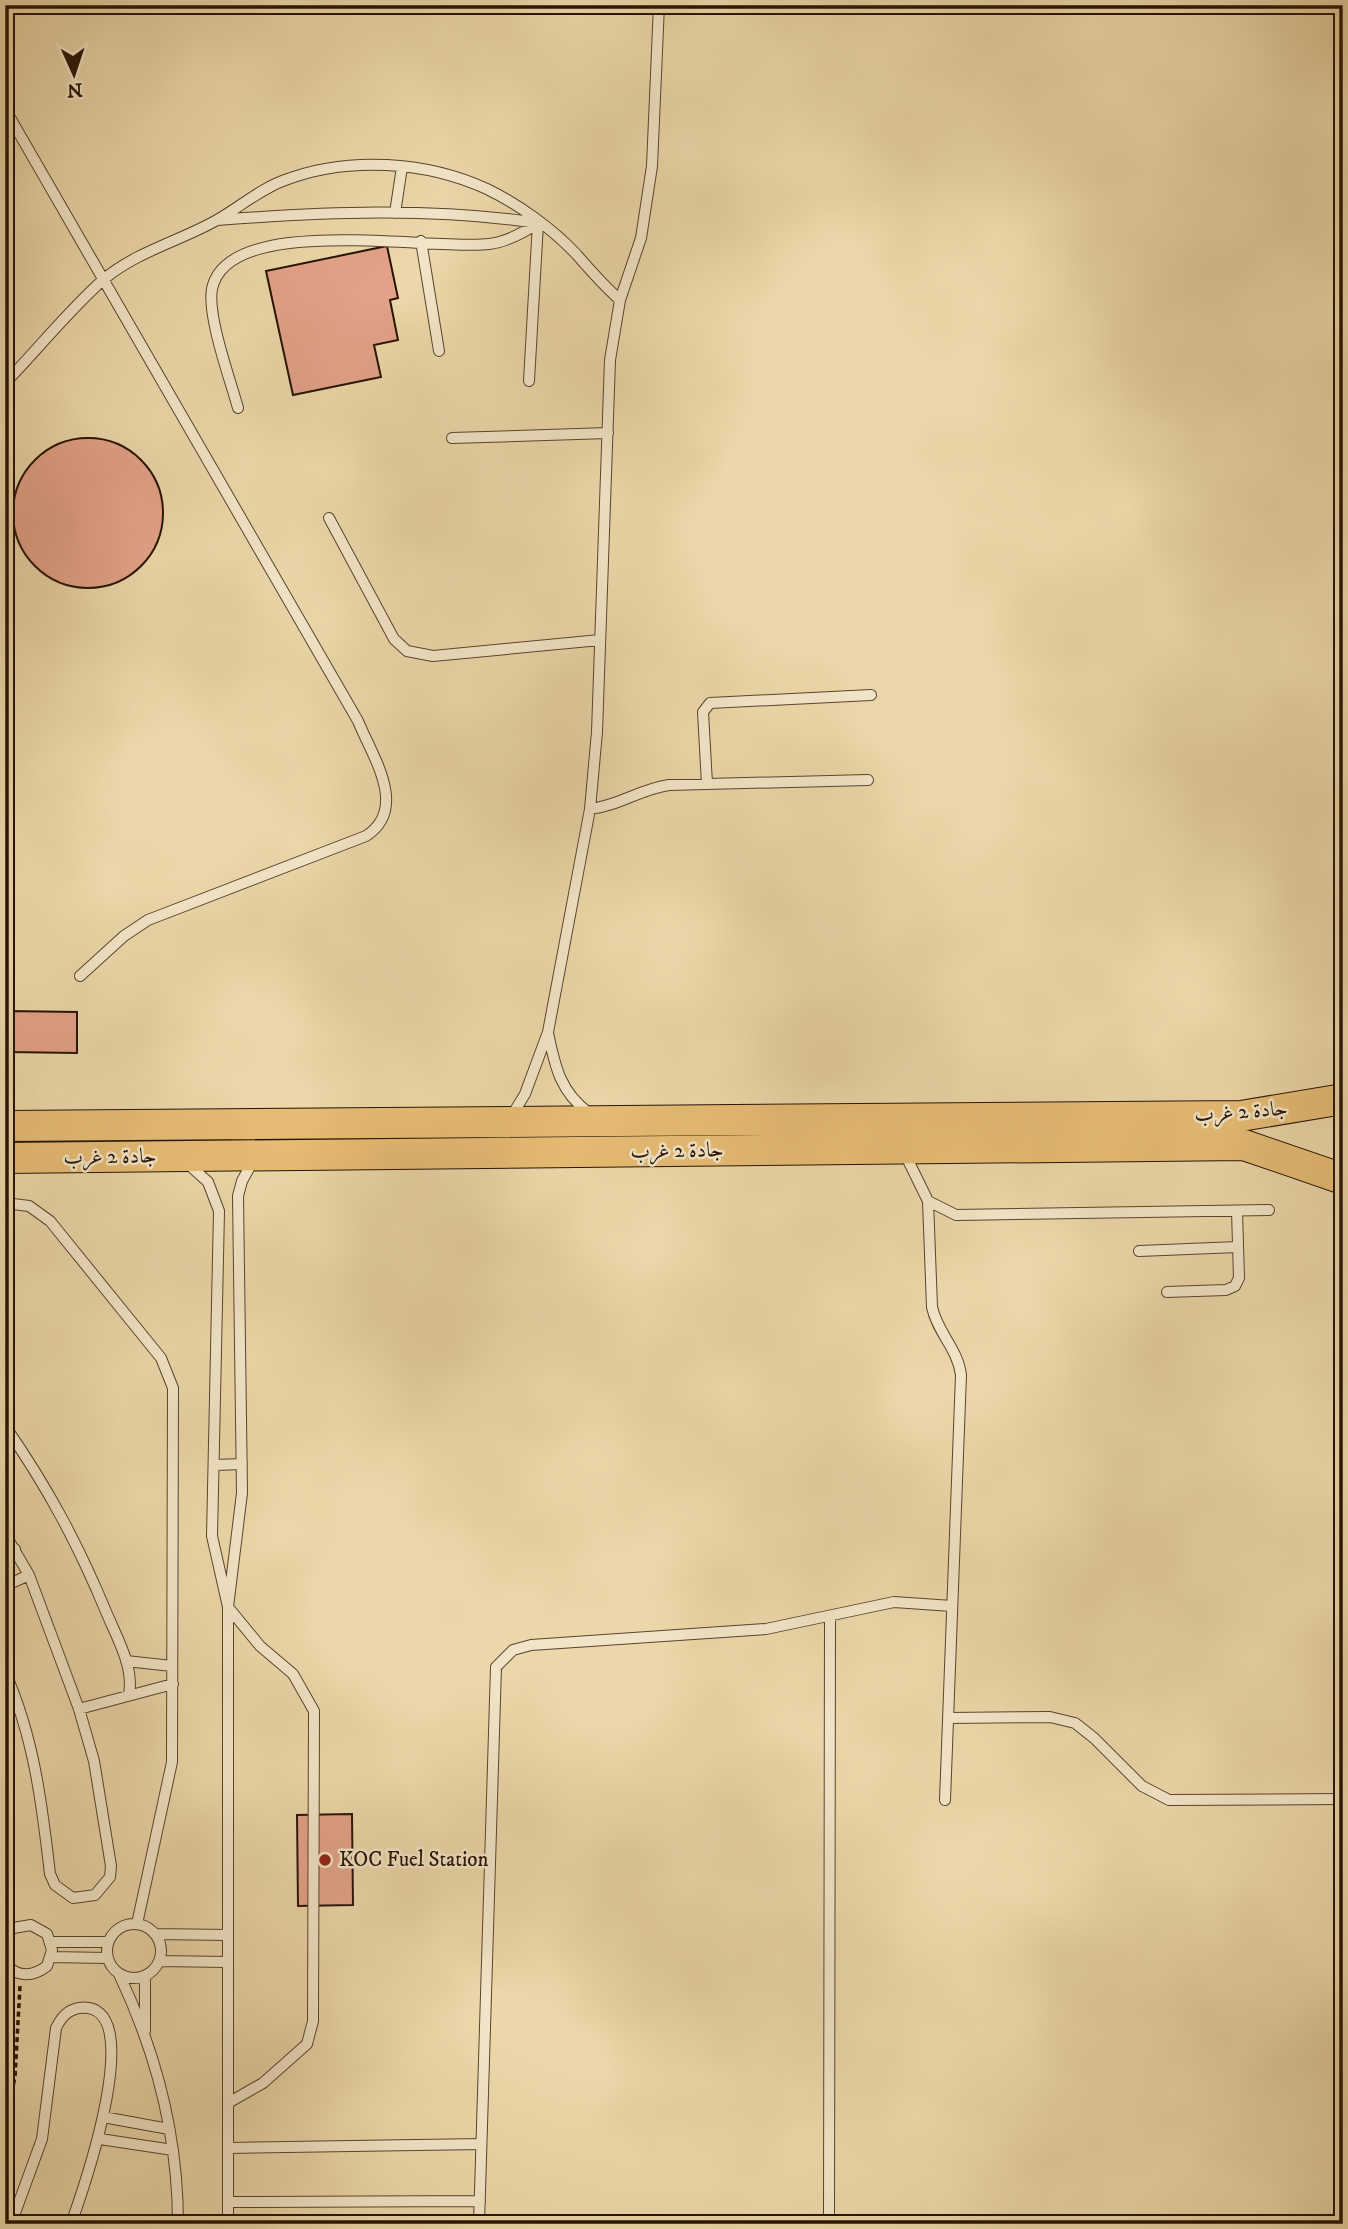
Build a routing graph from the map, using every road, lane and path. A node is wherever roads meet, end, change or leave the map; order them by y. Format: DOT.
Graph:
graph roads {
  1 [pos="659,5"];
  2 [pos="5,109"];
  3 [pos="402,167"];
  4 [pos="395,213"];
  5 [pos="216,220"];
  6 [pos="538,223"];
  7 [pos="421,241"];
  8 [pos="105,279"];
  9 [pos="620,300"];
  10 [pos="439,351"];
  11 [pos="529,381"];
  12 [pos="5,383"];
  13 [pos="238,408"];
  14 [pos="608,433"];
  15 [pos="452,438"];
  16 [pos="329,518"];
  17 [pos="600,640"];
  18 [pos="871,695"];
  19 [pos="868,780"];
  20 [pos="707,784"];
  21 [pos="590,809"];
  22 [pos="80,976"];
  23 [pos="548,1032"];
  24 [pos="1343,1099"];
  25 [pos="606,1120"];
  26 [pos="508,1121"];
  27 [pos="5,1126"];
  28 [pos="902,1149"];
  29 [pos="257,1156"];
  30 [pos="171,1157"];
  31 [pos="5,1158"];
  32 [pos="1343,1179"];
  33 [pos="929,1201"];
  34 [pos="5,1203"];
  35 [pos="238,1210"];
  36 [pos="1269,1210"];
  37 [pos="219,1211"];
  38 [pos="1237,1211"];
  39 [pos="1238,1247"];
  40 [pos="1139,1251"];
  41 [pos="1167,1292"];
  42 [pos="5,1426"];
  43 [pos="242,1464"];
  44 [pos="215,1465"];
  45 [pos="5,1534"];
  46 [pos="10,1551"];
  47 [pos="29,1575"];
  48 [pos="5,1586"];
  49 [pos="952,1606"];
  50 [pos="228,1607"];
  51 [pos="830,1618"];
  52 [pos="126,1661"];
  53 [pos="172,1666"];
  54 [pos="5,1672"];
  55 [pos="173,1684"];
  56 [pos="129,1695"];
  57 [pos="79,1709"];
  58 [pos="948,1718"];
  59 [pos="1343,1799"];
  60 [pos="945,1800"];
  61 [pos="136,1924"];
  62 [pos="155,1934"];
  63 [pos="228,1935"];
  64 [pos="5,1936"];
  65 [pos="51,1942"];
  66 [pos="108,1942"];
  67 [pos="51,1957"];
  68 [pos="107,1958"];
  69 [pos="159,1961"];
  70 [pos="228,1962"];
  71 [pos="5,1963"];
  72 [pos="119,1974"];
  73 [pos="21,1975"];
  74 [pos="145,1976"];
  75 [pos="145,2032"];
  76 [pos="228,2103"];
  77 [pos="103,2117"];
  78 [pos="5,2126"];
  79 [pos="169,2129"];
  80 [pos="100,2139"];
  81 [pos="481,2144"];
  82 [pos="228,2148"];
  83 [pos="173,2150"];
  84 [pos="480,2201"];
  85 [pos="228,2202"];
  86 [pos="11,2224"];
  87 [pos="71,2224"];
  88 [pos="178,2224"];
  89 [pos="228,2224"];
  90 [pos="479,2224"];
  91 [pos="829,2224"];
  1 -- 9 [label="lane"];
  2 -- 8 [label="lane"];
  3 -- 4 [label="lane"];
  3 -- 5 [label="lane"];
  3 -- 6 [label="lane"];
  4 -- 5 [label="lane"];
  4 -- 6 [label="lane"];
  5 -- 8 [label="lane"];
  6 -- 7 [label="lane"];
  6 -- 9 [label="lane"];
  6 -- 11 [label="lane"];
  7 -- 10 [label="lane"];
  7 -- 13 [label="lane"];
  8 -- 12 [label="lane"];
  8 -- 22 [label="lane"];
  9 -- 14 [label="lane"];
  14 -- 15 [label="lane"];
  14 -- 17 [label="lane"];
  16 -- 17 [label="lane"];
  17 -- 21 [label="lane"];
  18 -- 20 [label="lane"];
  19 -- 20 [label="lane"];
  20 -- 21 [label="lane"];
  21 -- 23 [label="lane"];
  23 -- 25 [label="lane"];
  23 -- 26 [label="lane"];
  24 -- 25 [label="main road, جادة 2 غرب"];
  25 -- 26 [label="main road, جادة 2 غرب"];
  26 -- 27 [label="main road, جادة 2 غرب"];
  28 -- 29 [label="main road, جادة 2 غرب"];
  28 -- 32 [label="main road, جادة 2 غرب"];
  28 -- 33 [label="lane"];
  29 -- 30 [label="main road, جادة 2 غرب"];
  29 -- 35 [label="lane"];
  30 -- 31 [label="main road, جادة 2 غرب"];
  30 -- 37 [label="lane"];
  33 -- 38 [label="lane"];
  33 -- 49 [label="lane"];
  34 -- 53 [label="lane"];
  35 -- 37 [label="lane"];
  35 -- 43 [label="lane"];
  36 -- 38 [label="lane"];
  37 -- 44 [label="lane"];
  38 -- 39 [label="lane"];
  39 -- 40 [label="lane"];
  39 -- 41 [label="lane"];
  42 -- 52 [label="lane"];
  43 -- 44 [label="lane"];
  43 -- 50 [label="lane"];
  44 -- 50 [label="lane"];
  45 -- 46 [label="lane"];
  46 -- 47 [label="lane"];
  47 -- 48 [label="lane"];
  47 -- 57 [label="lane"];
  49 -- 51 [label="lane"];
  49 -- 58 [label="lane"];
  50 -- 63 [label="lane"];
  50 -- 76 [label="lane"];
  51 -- 81 [label="lane"];
  51 -- 91 [label="lane"];
  52 -- 53 [label="lane"];
  52 -- 56 [label="lane"];
  53 -- 55 [label="lane"];
  54 -- 57 [label="lane"];
  55 -- 56 [label="lane"];
  55 -- 61 [label="lane"];
  56 -- 57 [label="lane"];
  58 -- 59 [label="lane"];
  58 -- 60 [label="lane"];
  61 -- 62 [label="lane"];
  61 -- 66 [label="lane"];
  62 -- 63 [label="lane"];
  62 -- 69 [label="lane"];
  63 -- 70 [label="lane"];
  64 -- 65 [label="lane"];
  65 -- 66 [label="lane"];
  65 -- 67 [label="lane"];
  66 -- 68 [label="lane"];
  67 -- 68 [label="lane"];
  67 -- 73 [label="lane"];
  68 -- 72 [label="lane"];
  69 -- 70 [label="lane"];
  69 -- 74 [label="lane"];
  70 -- 76 [label="lane"];
  71 -- 73 [label="lane"];
  72 -- 74 [label="lane"];
  72 -- 75 [label="lane"];
  73 -- 78 [label="path"];
  74 -- 75 [label="lane"];
  75 -- 79 [label="lane"];
  76 -- 82 [label="lane"];
  77 -- 79 [label="lane"];
  77 -- 80 [label="lane"];
  77 -- 86 [label="lane"];
  79 -- 83 [label="lane"];
  80 -- 83 [label="lane"];
  80 -- 87 [label="lane"];
  81 -- 82 [label="lane"];
  81 -- 84 [label="lane"];
  82 -- 85 [label="lane"];
  83 -- 88 [label="lane"];
  84 -- 85 [label="lane"];
  84 -- 90 [label="lane"];
  85 -- 89 [label="lane"];
}
